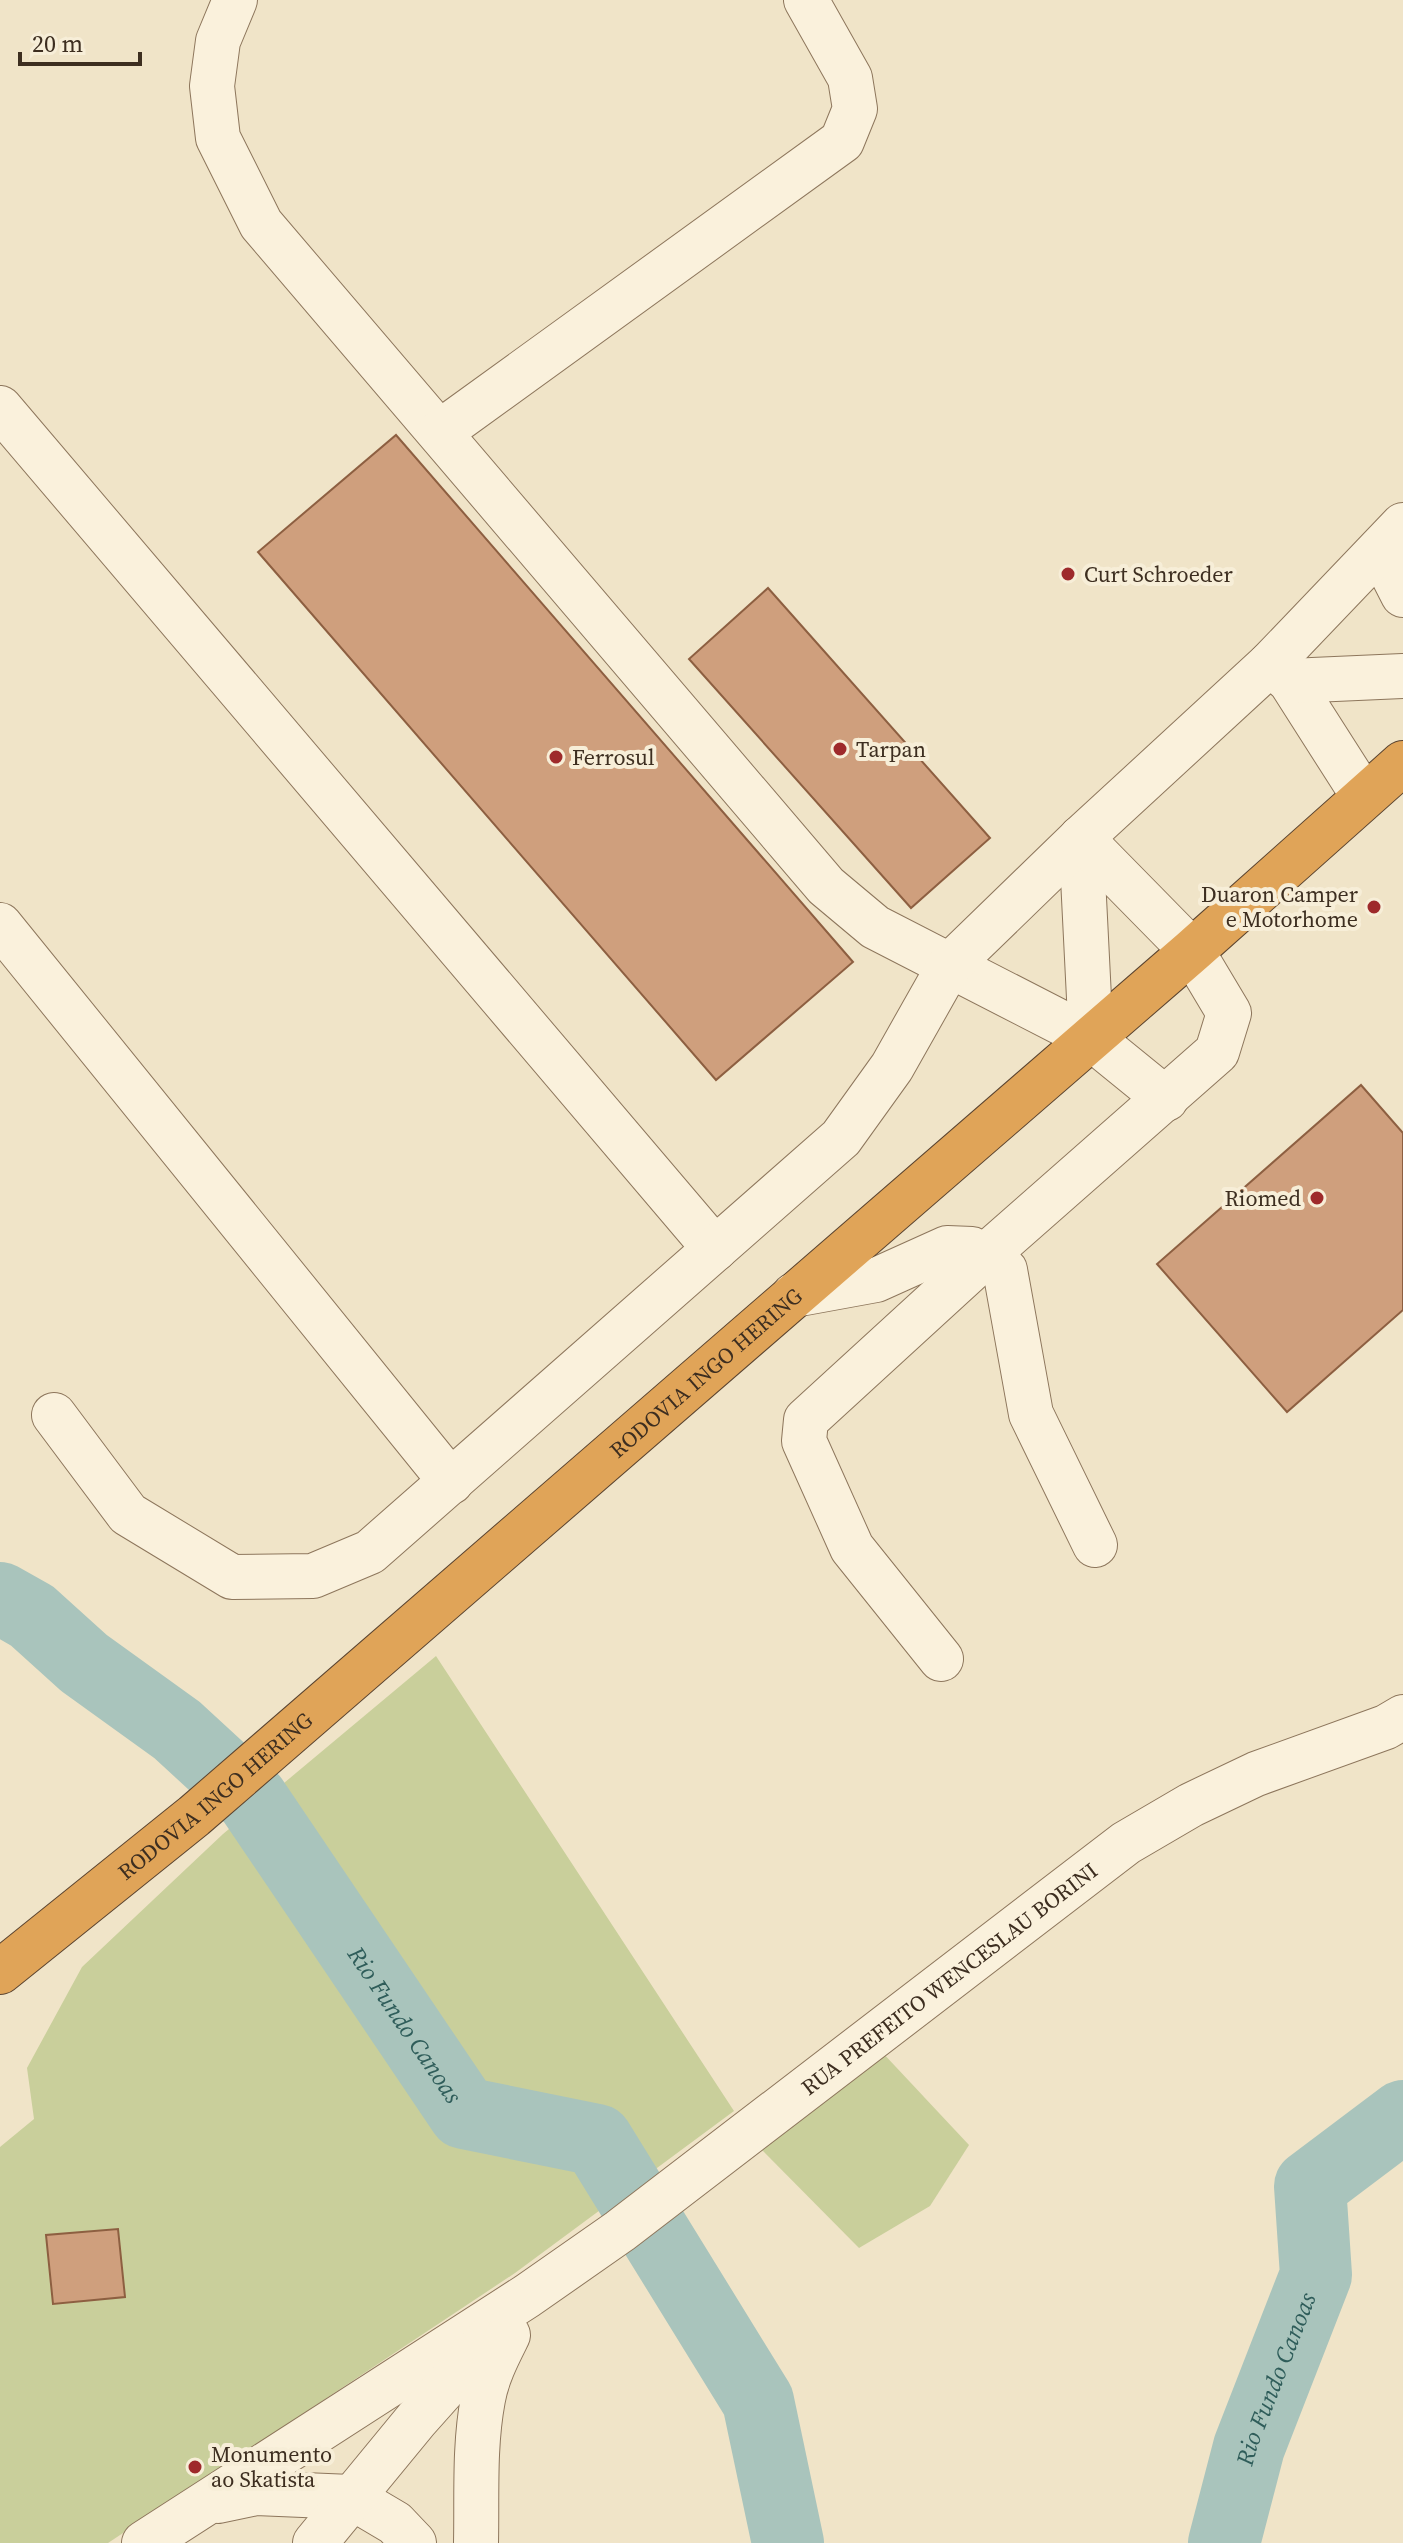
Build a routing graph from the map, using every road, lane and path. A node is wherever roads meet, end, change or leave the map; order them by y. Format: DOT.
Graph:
graph roads {
  1 [pos="235,0"];
  2 [pos="806,0"];
  3 [pos="0,408"];
  4 [pos="440,432"];
  5 [pos="1392,538"];
  6 [pos="1403,595"];
  7 [pos="1280,673"];
  8 [pos="1403,676"];
  9 [pos="1403,763"];
  10 [pos="1364,797"];
  11 [pos="1081,838"];
  12 [pos="0,925"];
  13 [pos="1192,951"];
  14 [pos="949,966"];
  15 [pos="1091,1038"];
  16 [pos="1166,1099"];
  17 [pos="715,1249"];
  18 [pos="984,1257"];
  19 [pos="794,1295"];
  20 [pos="54,1415"];
  21 [pos="451,1482"];
  22 [pos="1095,1545"];
  23 [pos="941,1659"];
  24 [pos="1403,1717"];
  25 [pos="0,1972"];
  26 [pos="527,2296"];
  27 [pos="351,2497"];
  28 [pos="204,2505"];
  29 [pos="144,2543"];
  30 [pos="315,2543"];
  31 [pos="414,2543"];
  32 [pos="476,2543"];
  1 -- 4 [label="street"];
  2 -- 4 [label="street"];
  3 -- 17 [label="street"];
  4 -- 14 [label="street"];
  5 -- 6 [label="street"];
  5 -- 7 [label="street"];
  7 -- 8 [label="street"];
  7 -- 10 [label="street"];
  7 -- 11 [label="street"];
  9 -- 10 [label="highway, RODOVIA INGO HERING"];
  10 -- 13 [label="highway, RODOVIA INGO HERING"];
  11 -- 13 [label="street"];
  11 -- 14 [label="street"];
  11 -- 15 [label="street"];
  12 -- 21 [label="street"];
  13 -- 15 [label="highway, RODOVIA INGO HERING"];
  13 -- 16 [label="street"];
  14 -- 15 [label="street"];
  14 -- 17 [label="street"];
  15 -- 16 [label="street"];
  15 -- 19 [label="highway, RODOVIA INGO HERING"];
  16 -- 18 [label="street"];
  17 -- 21 [label="street"];
  18 -- 19 [label="street"];
  18 -- 22 [label="street"];
  18 -- 23 [label="street"];
  19 -- 25 [label="highway, RODOVIA INGO HERING"];
  20 -- 21 [label="street"];
  24 -- 26 [label="street, RUA PREFEITO WENCESLAU BORINI"];
  26 -- 27 [label="street, RUA PREFEITO WENCESLAU BORINI"];
  26 -- 28 [label="street, RUA PREFEITO WENCESLAU BORINI"];
  26 -- 32 [label="street"];
  27 -- 28 [label="street"];
  27 -- 30 [label="street, RUA PREFEITO WENCESLAU BORINI"];
  27 -- 31 [label="street"];
  28 -- 29 [label="street, RUA PREFEITO WENCESLAU BORINI"];
}
